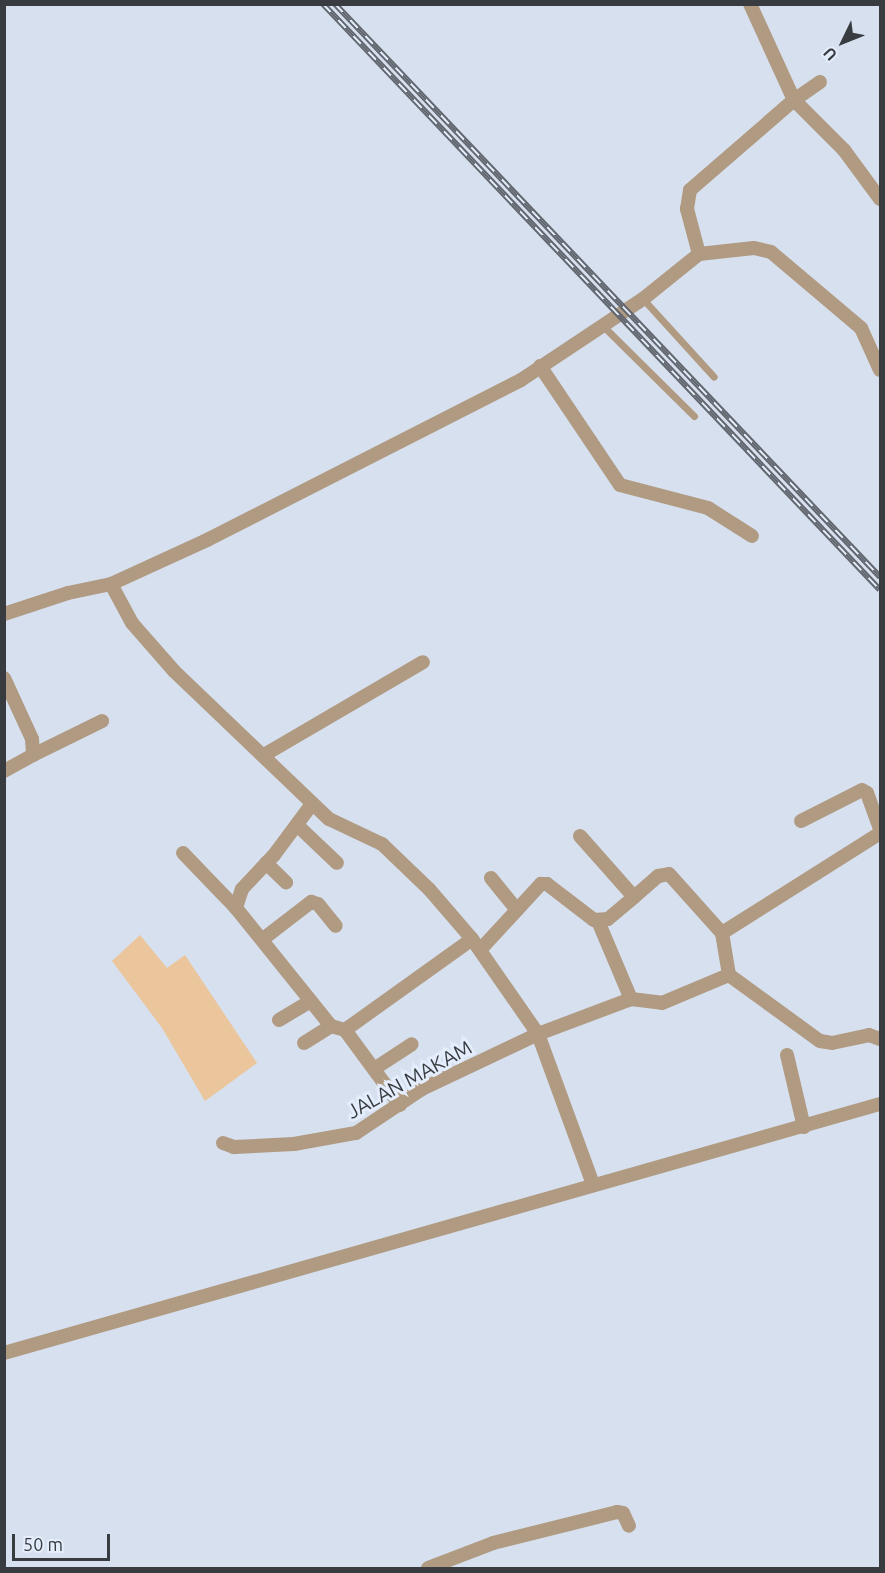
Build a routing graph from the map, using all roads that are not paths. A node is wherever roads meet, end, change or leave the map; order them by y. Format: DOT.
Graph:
graph roads {
  1 [pos="750,4"];
  2 [pos="820,82"];
  3 [pos="794,100"];
  4 [pos="880,199"];
  5 [pos="699,254"];
  6 [pos="643,298"];
  7 [pos="603,326"];
  8 [pos="540,366"];
  9 [pos="880,370"];
  10 [pos="714,377"];
  11 [pos="694,416"];
  12 [pos="752,536"];
  13 [pos="111,584"];
  14 [pos="4,614"];
  15 [pos="423,662"];
  16 [pos="4,678"];
  17 [pos="102,721"];
  18 [pos="33,755"];
  19 [pos="264,755"];
  20 [pos="4,771"];
  21 [pos="312,804"];
  22 [pos="801,821"];
  23 [pos="297,825"];
  24 [pos="880,828"];
  25 [pos="880,833"];
  26 [pos="580,836"];
  27 [pos="183,853"];
  28 [pos="266,863"];
  29 [pos="337,863"];
  30 [pos="491,878"];
  31 [pos="286,882"];
  32 [pos="634,897"];
  33 [pos="236,908"];
  34 [pos="517,910"];
  35 [pos="598,921"];
  36 [pos="336,926"];
  37 [pos="722,933"];
  38 [pos="263,939"];
  39 [pos="476,945"];
  40 [pos="729,975"];
  41 [pos="631,999"];
  42 [pos="311,1001"];
  43 [pos="279,1020"];
  44 [pos="338,1028"];
  45 [pos="538,1034"];
  46 [pos="880,1039"];
  47 [pos="304,1043"];
  48 [pos="412,1044"];
  49 [pos="787,1055"];
  50 [pos="374,1069"];
  51 [pos="880,1104"];
  52 [pos="400,1105"];
  53 [pos="804,1127"];
  54 [pos="223,1143"];
  55 [pos="593,1184"];
  56 [pos="4,1353"];
  57 [pos="629,1526"];
  58 [pos="428,1569"];
  1 -- 3 [label="street"];
  2 -- 3 [label="street"];
  3 -- 4 [label="street"];
  3 -- 5 [label="street"];
  5 -- 6 [label="street"];
  5 -- 9 [label="street"];
  6 -- 7 [label="street"];
  6 -- 10 [label="lane"];
  7 -- 8 [label="street"];
  7 -- 11 [label="lane"];
  8 -- 12 [label="street"];
  8 -- 13 [label="street"];
  13 -- 14 [label="street"];
  13 -- 19 [label="street"];
  15 -- 19 [label="street"];
  16 -- 18 [label="street"];
  17 -- 18 [label="street"];
  18 -- 20 [label="street"];
  19 -- 21 [label="street"];
  21 -- 23 [label="street"];
  21 -- 39 [label="street"];
  22 -- 24 [label="street"];
  23 -- 28 [label="street"];
  23 -- 29 [label="street"];
  25 -- 37 [label="street"];
  26 -- 32 [label="street"];
  27 -- 33 [label="street"];
  28 -- 31 [label="street"];
  28 -- 33 [label="street"];
  30 -- 34 [label="street"];
  32 -- 35 [label="street"];
  32 -- 37 [label="street"];
  33 -- 38 [label="street"];
  34 -- 35 [label="street"];
  34 -- 39 [label="street"];
  35 -- 41 [label="street"];
  36 -- 38 [label="street"];
  37 -- 40 [label="street"];
  38 -- 42 [label="street"];
  39 -- 44 [label="street"];
  39 -- 45 [label="street"];
  40 -- 41 [label="street"];
  40 -- 46 [label="street"];
  41 -- 45 [label="street, JALAN MAKAM"];
  42 -- 43 [label="street"];
  42 -- 44 [label="street"];
  44 -- 47 [label="street"];
  44 -- 50 [label="street"];
  45 -- 52 [label="street, JALAN MAKAM"];
  45 -- 55 [label="street"];
  48 -- 50 [label="street"];
  49 -- 53 [label="street"];
  50 -- 52 [label="street"];
  51 -- 53 [label="street"];
  52 -- 54 [label="street, JALAN MAKAM"];
  53 -- 55 [label="street"];
  55 -- 56 [label="street"];
  57 -- 58 [label="street"];
}
